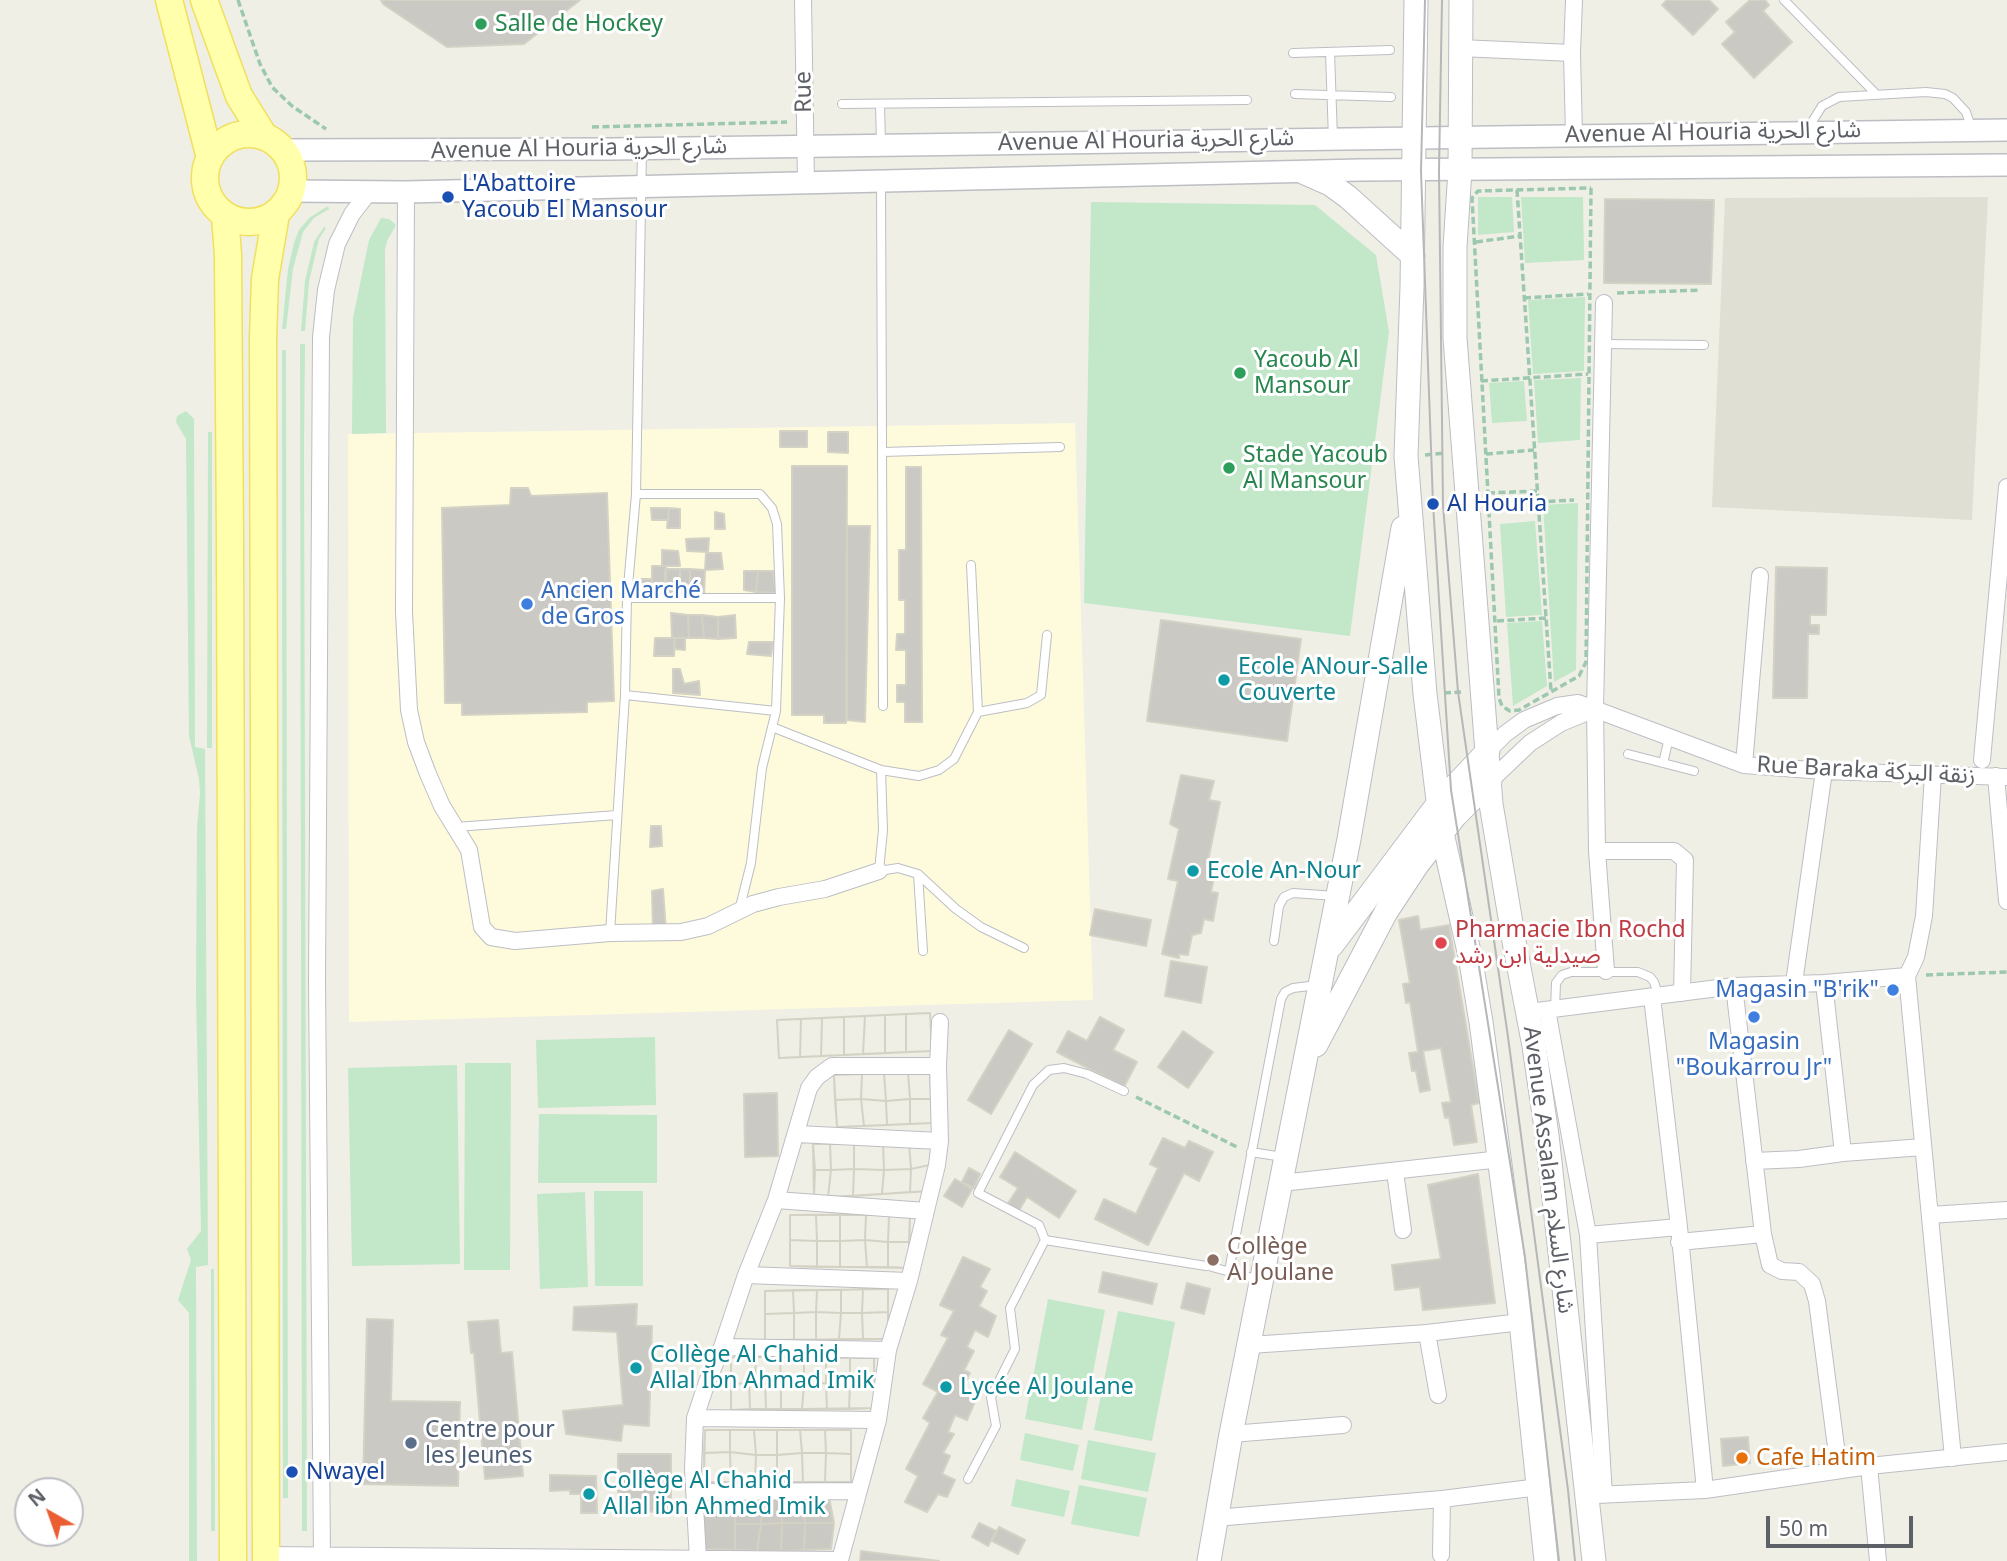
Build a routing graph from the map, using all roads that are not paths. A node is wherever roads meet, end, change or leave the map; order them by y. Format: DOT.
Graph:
graph roads {
  1 [pos="169,0"];
  2 [pos="204,0"];
  3 [pos="803,0"];
  4 [pos="1416,0"];
  5 [pos="1461,0"];
  6 [pos="1574,0"];
  7 [pos="1784,0"];
  8 [pos="1460,48"];
  9 [pos="1390,50"];
  10 [pos="1330,52"];
  11 [pos="1293,53"];
  12 [pos="1572,53"];
  13 [pos="1295,94"];
  14 [pos="1876,94"];
  15 [pos="1331,95"];
  16 [pos="1391,97"];
  17 [pos="1247,100"];
  18 [pos="842,104"];
  19 [pos="880,105"];
  20 [pos="1971,130"];
  21 [pos="2007,130"];
  22 [pos="1810,132"];
  23 [pos="1574,135"];
  24 [pos="1460,136"];
  25 [pos="1414,137"];
  26 [pos="1333,139"];
  27 [pos="274,143"];
  28 [pos="881,145"];
  29 [pos="805,146"];
  30 [pos="642,149"];
  31 [pos="209,158"];
  32 [pos="2007,164"];
  33 [pos="1461,170"];
  34 [pos="1414,171"];
  35 [pos="1305,173"];
  36 [pos="881,182"];
  37 [pos="806,183"];
  38 [pos="640,187"];
  39 [pos="292,191"];
  40 [pos="369,192"];
  41 [pos="406,192"];
  42 [pos="276,214"];
  43 [pos="225,216"];
  44 [pos="1413,256"];
  45 [pos="1604,303"];
  46 [pos="1603,344"];
  47 [pos="1704,345"];
  48 [pos="1060,447"];
  49 [pos="882,452"];
  50 [pos="2007,487"];
  51 [pos="636,494"];
  52 [pos="1409,494"];
  53 [pos="971,565"];
  54 [pos="1760,576"];
  55 [pos="626,598"];
  56 [pos="780,598"];
  57 [pos="1047,635"];
  58 [pos="625,695"];
  59 [pos="883,706"];
  60 [pos="1595,709"];
  61 [pos="776,711"];
  62 [pos="978,712"];
  63 [pos="772,727"];
  64 [pos="1669,738"];
  65 [pos="1488,751"];
  66 [pos="1628,754"];
  67 [pos="1982,760"];
  68 [pos="1663,763"];
  69 [pos="1744,765"];
  70 [pos="881,770"];
  71 [pos="1694,771"];
  72 [pos="1824,771"];
  73 [pos="1933,775"];
  74 [pos="2002,777"];
  75 [pos="1490,780"];
  76 [pos="1438,804"];
  77 [pos="617,815"];
  78 [pos="456,827"];
  79 [pos="1442,833"];
  80 [pos="1597,851"];
  81 [pos="879,871"];
  82 [pos="918,874"];
  83 [pos="1338,897"];
  84 [pos="2007,901"];
  85 [pos="739,911"];
  86 [pos="610,933"];
  87 [pos="1274,941"];
  88 [pos="1024,947"];
  89 [pos="923,951"];
  90 [pos="1327,952"];
  91 [pos="1606,971"];
  92 [pos="1907,976"];
  93 [pos="1794,983"];
  94 [pos="1824,983"];
  95 [pos="1320,985"];
  96 [pos="1734,986"];
  97 [pos="1682,993"];
  98 [pos="1655,997"];
  99 [pos="1543,1011"];
  100 [pos="940,1022"];
  101 [pos="938,1066"];
  102 [pos="1305,1066"];
  103 [pos="1124,1091"];
  104 [pos="797,1134"];
  105 [pos="940,1141"];
  106 [pos="1923,1147"];
  107 [pos="1251,1152"];
  108 [pos="1843,1153"];
  109 [pos="1286,1157"];
  110 [pos="1501,1159"];
  111 [pos="1754,1161"];
  112 [pos="1395,1172"];
  113 [pos="1281,1182"];
  114 [pos="776,1200"];
  115 [pos="2007,1210"];
  116 [pos="926,1211"];
  117 [pos="1930,1215"];
  118 [pos="1403,1230"];
  119 [pos="1679,1234"];
  120 [pos="1763,1234"];
  121 [pos="1588,1236"];
  122 [pos="1045,1240"];
  123 [pos="1229,1271"];
  124 [pos="746,1275"];
  125 [pos="909,1281"];
  126 [pos="1262,1281"];
  127 [pos="1521,1322"];
  128 [pos="1427,1333"];
  129 [pos="1250,1345"];
  130 [pos="722,1347"];
  131 [pos="888,1350"];
  132 [pos="1437,1395"];
  133 [pos="695,1418"];
  134 [pos="878,1420"];
  135 [pos="1343,1424"];
  136 [pos="1231,1434"];
  137 [pos="2007,1452"];
  138 [pos="1952,1458"];
  139 [pos="1869,1466"];
  140 [pos="1839,1471"];
  141 [pos="968,1479"];
  142 [pos="1539,1487"];
  143 [pos="1705,1490"];
  144 [pos="858,1491"];
  145 [pos="694,1492"];
  146 [pos="1595,1495"];
  147 [pos="1442,1499"];
  148 [pos="1215,1518"];
  149 [pos="322,1555"];
  150 [pos="1441,1555"];
  151 [pos="266,1558"];
  152 [pos="510,1559"];
  153 [pos="698,1559"];
  154 [pos="650,1560"];
  155 [pos="233,1561"];
  156 [pos="839,1561"];
  157 [pos="1209,1561"];
  158 [pos="1546,1561"];
  159 [pos="1594,1561"];
  160 [pos="1878,1561"];
  1 -- 31 [label="main road"];
  2 -- 27 [label="main road"];
  3 -- 29 [label="street, Rue"];
  4 -- 25 [label="main road"];
  5 -- 8 [label="main road, Avenue Assalam شارع السلام"];
  6 -- 12 [label="street"];
  7 -- 14 [label="lane"];
  8 -- 12 [label="street"];
  8 -- 24 [label="main road, Avenue Assalam شارع السلام"];
  9 -- 10 [label="lane"];
  10 -- 11 [label="lane"];
  10 -- 15 [label="lane"];
  12 -- 23 [label="street"];
  13 -- 15 [label="lane"];
  14 -- 20 [label="lane"];
  14 -- 22 [label="lane"];
  15 -- 16 [label="lane"];
  15 -- 26 [label="lane"];
  17 -- 19 [label="lane"];
  18 -- 19 [label="lane"];
  19 -- 28 [label="lane"];
  20 -- 21 [label="street, Avenue Al Houria شارع الحرية"];
  20 -- 22 [label="street, Avenue Al Houria شارع الحرية"];
  22 -- 23 [label="street, Avenue Al Houria شارع الحرية"];
  23 -- 24 [label="street, Avenue Al Houria شارع الحرية"];
  24 -- 25 [label="street, Avenue Al Houria شارع الحرية"];
  24 -- 33 [label="main road, Avenue Assalam شارع السلام"];
  25 -- 26 [label="street, Avenue Al Houria شارع الحرية"];
  25 -- 34 [label="main road"];
  26 -- 28 [label="street, Avenue Al Houria شارع الحرية"];
  27 -- 30 [label="street, Avenue Al Houria شارع الحرية"];
  27 -- 31 [label="main road"];
  27 -- 39 [label="main road"];
  28 -- 29 [label="street, Avenue Al Houria شارع الحرية"];
  29 -- 30 [label="street, Avenue Al Houria شارع الحرية"];
  29 -- 37 [label="street, Rue"];
  30 -- 38 [label="lane"];
  31 -- 43 [label="main road"];
  32 -- 33 [label="street, Avenue Al Houria شارع الحرية"];
  33 -- 34 [label="street, Avenue Al Houria شارع الحرية"];
  33 -- 65 [label="main road, Avenue Assalam شارع السلام"];
  34 -- 35 [label="street, Avenue Al Houria شارع الحرية"];
  34 -- 44 [label="main road"];
  35 -- 36 [label="street, Avenue Al Houria شارع الحرية"];
  35 -- 44 [label="main road"];
  36 -- 37 [label="street, Avenue Al Houria شارع الحرية"];
  36 -- 49 [label="lane"];
  37 -- 38 [label="street, Avenue Al Houria شارع الحرية"];
  38 -- 41 [label="street, Avenue Al Houria شارع الحرية"];
  38 -- 51 [label="lane"];
  39 -- 40 [label="street, Avenue Al Houria شارع الحرية"];
  39 -- 42 [label="main road"];
  40 -- 41 [label="street, Avenue Al Houria شارع الحرية"];
  40 -- 149 [label="street"];
  41 -- 78 [label="street"];
  42 -- 43 [label="main road"];
  42 -- 151 [label="main road"];
  43 -- 155 [label="main road"];
  44 -- 52 [label="main road"];
  45 -- 46 [label="street"];
  46 -- 47 [label="lane"];
  46 -- 60 [label="street"];
  48 -- 49 [label="lane"];
  49 -- 59 [label="lane"];
  50 -- 67 [label="street"];
  51 -- 55 [label="lane"];
  51 -- 56 [label="lane"];
  52 -- 76 [label="main road, Avenue Assalam شارع السلام"];
  52 -- 83 [label="main road"];
  53 -- 62 [label="lane"];
  54 -- 69 [label="street"];
  55 -- 56 [label="lane"];
  55 -- 58 [label="lane"];
  56 -- 61 [label="lane"];
  57 -- 62 [label="lane"];
  58 -- 61 [label="lane"];
  58 -- 77 [label="lane"];
  60 -- 64 [label="street, Rue Baraka زنقة البركة"];
  60 -- 65 [label="street, Rue Baraka زنقة البركة"];
  60 -- 75 [label="street"];
  60 -- 80 [label="street"];
  61 -- 63 [label="lane"];
  62 -- 70 [label="lane"];
  63 -- 70 [label="lane"];
  63 -- 85 [label="lane"];
  64 -- 68 [label="lane"];
  64 -- 69 [label="street, Rue Baraka زنقة البركة"];
  65 -- 75 [label="main road, Avenue Assalam شارع السلام"];
  65 -- 76 [label="main road"];
  66 -- 68 [label="lane"];
  68 -- 71 [label="lane"];
  69 -- 72 [label="street, Rue Baraka زنقة البركة"];
  70 -- 81 [label="lane"];
  72 -- 73 [label="street, Rue Baraka زنقة البركة"];
  72 -- 93 [label="street"];
  73 -- 74 [label="street, Rue Baraka زنقة البركة"];
  73 -- 92 [label="street"];
  74 -- 84 [label="street"];
  75 -- 79 [label="main road"];
  75 -- 99 [label="main road, Avenue Assalam شارع السلام"];
  76 -- 79 [label="main road, Avenue Assalam شارع السلام"];
  76 -- 90 [label="main road"];
  77 -- 78 [label="lane"];
  77 -- 86 [label="lane"];
  78 -- 86 [label="street"];
  79 -- 102 [label="main road"];
  79 -- 110 [label="main road, Avenue Assalam شارع السلام"];
  80 -- 91 [label="street"];
  80 -- 97 [label="street"];
  81 -- 82 [label="lane"];
  81 -- 85 [label="street"];
  82 -- 88 [label="lane"];
  82 -- 89 [label="lane"];
  83 -- 87 [label="lane"];
  83 -- 90 [label="main road"];
  85 -- 86 [label="street"];
  90 -- 95 [label="main road"];
  91 -- 98 [label="lane"];
  91 -- 99 [label="lane"];
  92 -- 94 [label="street"];
  92 -- 106 [label="street"];
  93 -- 94 [label="street"];
  93 -- 96 [label="street"];
  94 -- 108 [label="street"];
  95 -- 102 [label="main road"];
  95 -- 107 [label="lane"];
  96 -- 97 [label="street"];
  96 -- 111 [label="street"];
  97 -- 98 [label="street"];
  98 -- 99 [label="street"];
  98 -- 119 [label="street"];
  99 -- 121 [label="street"];
  99 -- 146 [label="main road, Avenue Assalam شارع السلام"];
  100 -- 101 [label="street"];
  101 -- 104 [label="street"];
  101 -- 105 [label="street"];
  102 -- 109 [label="main road"];
  103 -- 122 [label="lane"];
  104 -- 105 [label="street"];
  104 -- 114 [label="street"];
  105 -- 116 [label="street"];
  106 -- 108 [label="street"];
  106 -- 117 [label="street"];
  107 -- 109 [label="lane"];
  107 -- 123 [label="lane"];
  108 -- 111 [label="street"];
  109 -- 113 [label="main road"];
  110 -- 112 [label="street"];
  110 -- 127 [label="main road, Avenue Assalam شارع السلام"];
  111 -- 120 [label="street"];
  112 -- 113 [label="street"];
  112 -- 118 [label="street"];
  113 -- 126 [label="main road"];
  114 -- 116 [label="street"];
  114 -- 124 [label="street"];
  115 -- 117 [label="street"];
  116 -- 125 [label="street"];
  117 -- 138 [label="street"];
  119 -- 120 [label="street"];
  119 -- 121 [label="street"];
  119 -- 143 [label="street"];
  120 -- 140 [label="street"];
  121 -- 146 [label="street"];
  122 -- 123 [label="lane"];
  122 -- 141 [label="lane"];
  123 -- 126 [label="lane"];
  124 -- 125 [label="street"];
  124 -- 130 [label="street"];
  125 -- 131 [label="street"];
  126 -- 129 [label="main road"];
  127 -- 128 [label="street"];
  127 -- 142 [label="main road, Avenue Assalam شارع السلام"];
  128 -- 129 [label="street"];
  128 -- 132 [label="street"];
  129 -- 136 [label="main road"];
  130 -- 131 [label="street"];
  130 -- 133 [label="street"];
  131 -- 134 [label="street"];
  133 -- 134 [label="street"];
  133 -- 145 [label="street"];
  134 -- 144 [label="street"];
  135 -- 136 [label="street"];
  136 -- 148 [label="main road"];
  137 -- 138 [label="street"];
  138 -- 139 [label="street"];
  139 -- 140 [label="street"];
  139 -- 160 [label="street"];
  140 -- 143 [label="street"];
  142 -- 147 [label="street"];
  142 -- 158 [label="main road, Avenue Assalam شارع السلام"];
  143 -- 146 [label="street"];
  144 -- 145 [label="street"];
  144 -- 156 [label="street"];
  145 -- 153 [label="street"];
  146 -- 159 [label="main road, Avenue Assalam شارع السلام"];
  147 -- 148 [label="street"];
  147 -- 150 [label="street"];
  148 -- 157 [label="main road"];
  149 -- 151 [label="street"];
  149 -- 152 [label="street"];
  152 -- 154 [label="street"];
  153 -- 154 [label="street"];
  153 -- 156 [label="street"];
}
